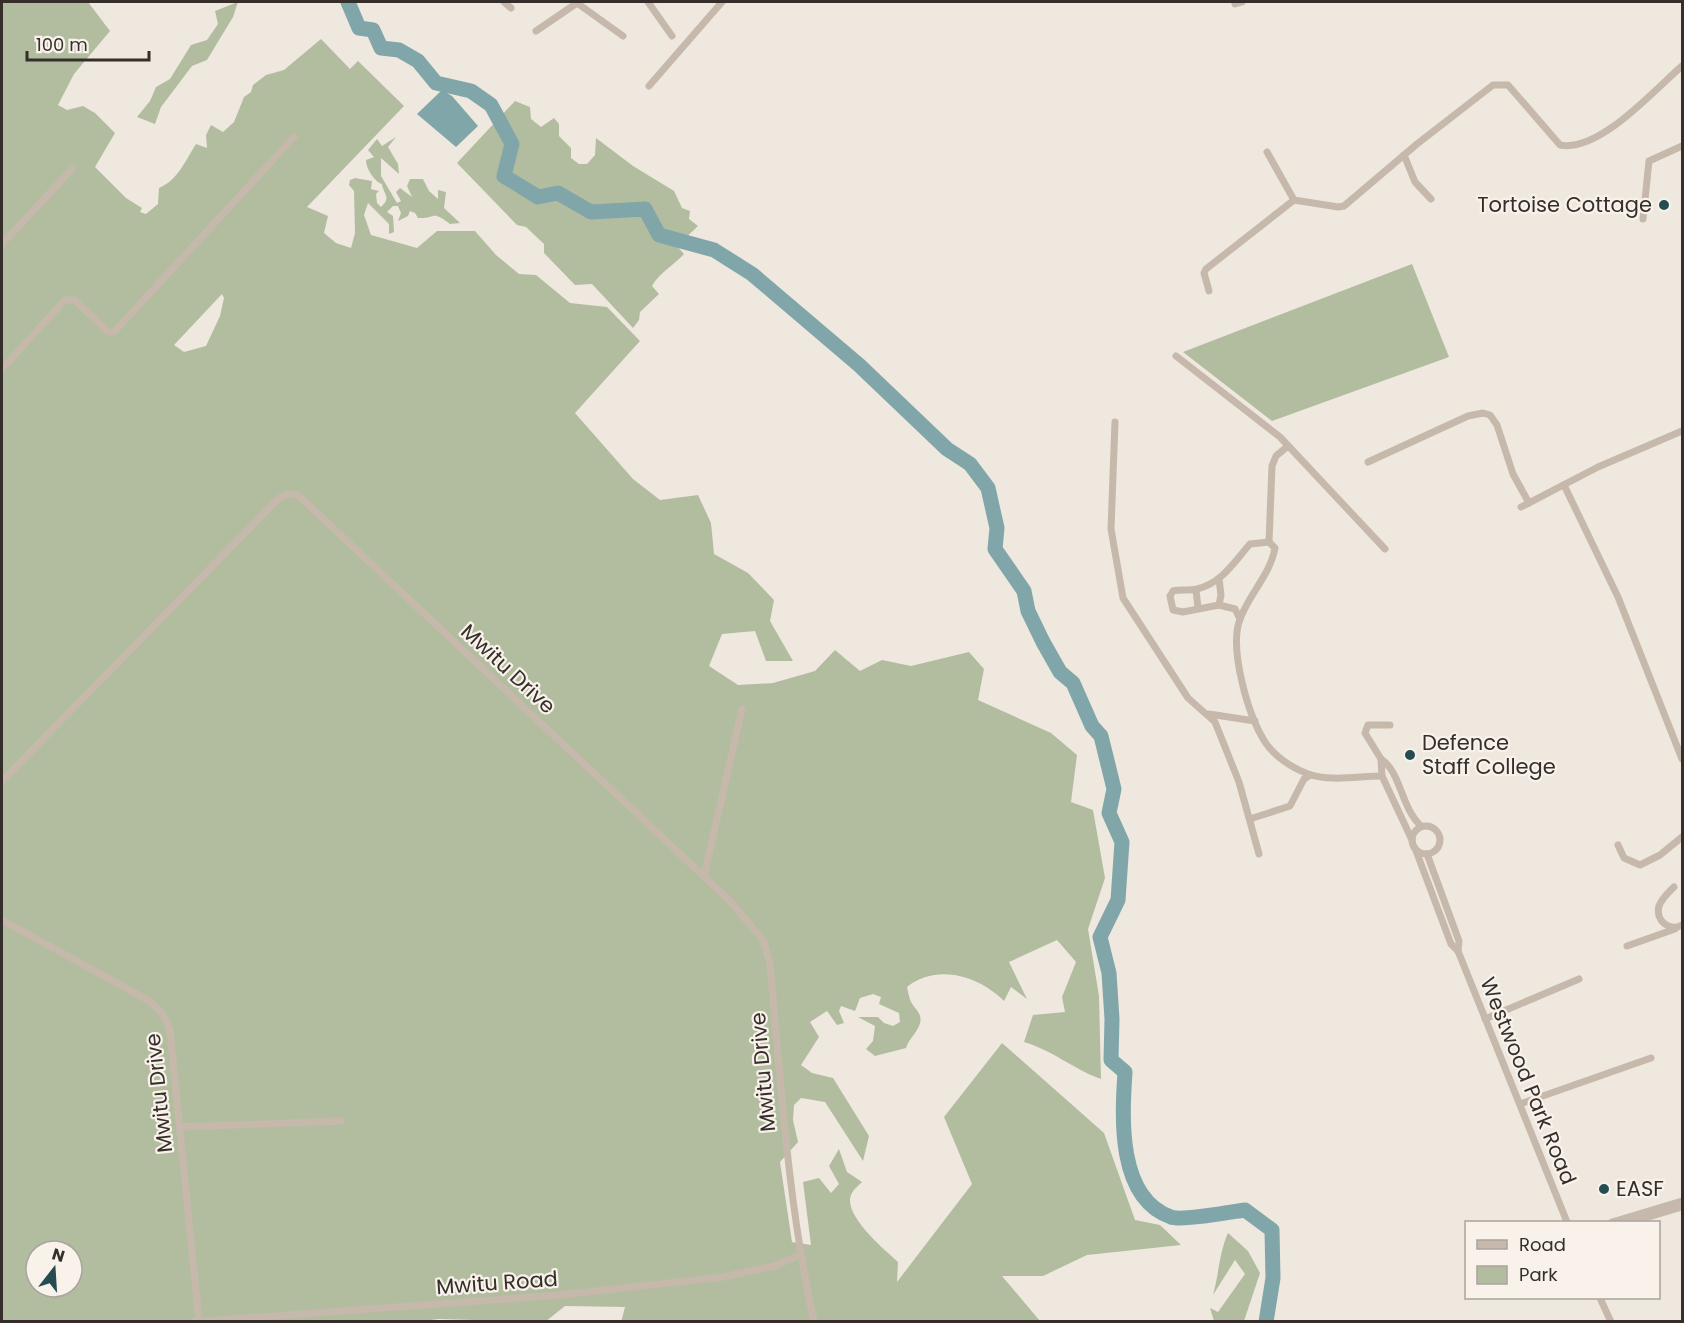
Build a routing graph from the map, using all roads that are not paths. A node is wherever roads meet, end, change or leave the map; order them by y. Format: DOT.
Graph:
graph roads {
  1 [pos="504,2"];
  2 [pos="648,2"];
  3 [pos="722,2"];
  4 [pos="511,8"];
  5 [pos="536,32"];
  6 [pos="623,36"];
  7 [pos="672,36"];
  8 [pos="1683,66"];
  9 [pos="650,86"];
  10 [pos="294,137"];
  11 [pos="1683,146"];
  12 [pos="1267,152"];
  13 [pos="1404,155"];
  14 [pos="72,169"];
  15 [pos="1431,199"];
  16 [pos="1294,200"];
  17 [pos="1643,219"];
  18 [pos="2,244"];
  19 [pos="1209,291"];
  20 [pos="1176,356"];
  21 [pos="2,369"];
  22 [pos="1114,422"];
  23 [pos="1683,431"];
  24 [pos="1288,446"];
  25 [pos="1368,462"];
  26 [pos="1564,485"];
  27 [pos="1529,503"];
  28 [pos="1521,507"];
  29 [pos="1269,542"];
  30 [pos="1385,549"];
  31 [pos="1219,579"];
  32 [pos="1196,590"];
  33 [pos="1219,605"];
  34 [pos="1197,609"];
  35 [pos="1240,619"];
  36 [pos="742,710"];
  37 [pos="1209,714"];
  38 [pos="1254,720"];
  39 [pos="1390,725"];
  40 [pos="1380,759"];
  41 [pos="1683,759"];
  42 [pos="1310,775"];
  43 [pos="1382,776"];
  44 [pos="2,781"];
  45 [pos="1250,819"];
  46 [pos="1421,826"];
  47 [pos="1683,837"];
  48 [pos="1412,840"];
  49 [pos="1618,845"];
  50 [pos="1415,849"];
  51 [pos="1259,854"];
  52 [pos="1427,854"];
  53 [pos="704,876"];
  54 [pos="1674,887"];
  55 [pos="2,920"];
  56 [pos="1680,927"];
  57 [pos="1627,946"];
  58 [pos="1458,951"];
  59 [pos="1579,979"];
  60 [pos="1485,1019"];
  61 [pos="1651,1058"];
  62 [pos="1520,1104"];
  63 [pos="341,1120"];
  64 [pos="180,1127"];
  65 [pos="1683,1201"];
  66 [pos="1683,1207"];
  67 [pos="1567,1221"];
  68 [pos="1615,1221"];
  69 [pos="1635,1221"];
  70 [pos="800,1255"];
  71 [pos="1600,1299"];
  72 [pos="199,1321"];
  73 [pos="194,1322"];
  74 [pos="814,1322"];
  75 [pos="1611,1322"];
  1 -- 4 [label="street"];
  2 -- 7 [label="street"];
  3 -- 9 [label="street"];
  5 -- 6 [label="street"];
  8 -- 13 [label="street"];
  10 -- 21 [label="street"];
  11 -- 17 [label="street"];
  12 -- 16 [label="street"];
  13 -- 15 [label="street"];
  13 -- 16 [label="street"];
  14 -- 18 [label="street"];
  16 -- 19 [label="street"];
  20 -- 24 [label="street"];
  22 -- 37 [label="street"];
  23 -- 26 [label="street"];
  24 -- 29 [label="street"];
  24 -- 30 [label="street"];
  25 -- 27 [label="street"];
  26 -- 27 [label="street"];
  26 -- 41 [label="street"];
  27 -- 28 [label="street"];
  29 -- 31 [label="street"];
  29 -- 35 [label="street"];
  31 -- 32 [label="street"];
  31 -- 33 [label="street"];
  32 -- 34 [label="street"];
  32 -- 34 [label="street"];
  33 -- 34 [label="street"];
  33 -- 35 [label="street"];
  35 -- 38 [label="street"];
  36 -- 53 [label="street"];
  37 -- 38 [label="street"];
  37 -- 45 [label="street"];
  38 -- 42 [label="street"];
  39 -- 40 [label="street"];
  40 -- 43 [label="street"];
  40 -- 46 [label="street"];
  42 -- 43 [label="street"];
  42 -- 45 [label="street"];
  43 -- 48 [label="street"];
  44 -- 53 [label="street, Mwitu Drive"];
  45 -- 51 [label="street"];
  46 -- 48 [label="street"];
  46 -- 52 [label="street"];
  47 -- 49 [label="street"];
  48 -- 50 [label="street"];
  50 -- 52 [label="street"];
  50 -- 58 [label="street, Westwood Park Road"];
  52 -- 58 [label="street, Westwood Park Road"];
  53 -- 70 [label="street, Mwitu Drive"];
  54 -- 56 [label="street"];
  55 -- 64 [label="street, Mwitu Drive"];
  56 -- 57 [label="street"];
  58 -- 60 [label="street, Westwood Park Road"];
  59 -- 60 [label="street"];
  60 -- 62 [label="street, Westwood Park Road"];
  61 -- 62 [label="street"];
  62 -- 67 [label="street, Westwood Park Road"];
  63 -- 64 [label="street"];
  64 -- 72 [label="street, Mwitu Drive"];
  65 -- 68 [label="street"];
  66 -- 69 [label="street"];
  70 -- 72 [label="street, Mwitu Road"];
  70 -- 74 [label="street, Mwitu Drive"];
  71 -- 75 [label="street"];
  72 -- 73 [label="street, Mwitu Road"];
}
